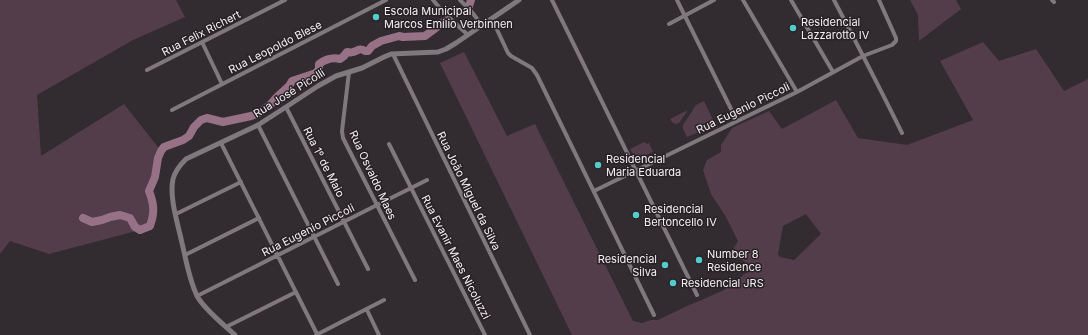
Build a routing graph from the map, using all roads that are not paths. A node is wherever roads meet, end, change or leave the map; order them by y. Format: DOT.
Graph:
graph roads {
  1 [pos="285,0"];
  2 [pos="386,0"];
  3 [pos="433,0"];
  4 [pos="460,0"];
  5 [pos="519,0"];
  6 [pos="552,0"];
  7 [pos="677,0"];
  8 [pos="714,0"];
  9 [pos="743,0"];
  10 [pos="791,0"];
  11 [pos="834,0"];
  12 [pos="879,0"];
  13 [pos="685,16"];
  14 [pos="492,19"];
  15 [pos="669,24"];
  16 [pos="482,25"];
  17 [pos="468,35"];
  18 [pos="202,42"];
  19 [pos="393,54"];
  20 [pos="863,56"];
  21 [pos="147,70"];
  22 [pos="349,72"];
  23 [pos="834,72"];
  24 [pos="222,84"];
  25 [pos="797,92"];
  26 [pos="286,107"];
  27 [pos="172,110"];
  28 [pos="737,121"];
  29 [pos="258,125"];
  30 [pos="902,133"];
  31 [pos="221,143"];
  32 [pos="390,144"];
  33 [pos="636,171"];
  34 [pos="428,180"];
  35 [pos="241,182"];
  36 [pos="411,188"];
  37 [pos="594,191"];
  38 [pos="377,205"];
  39 [pos="176,214"];
  40 [pos="259,218"];
  41 [pos="344,222"];
  42 [pos="314,236"];
  43 [pos="185,255"];
  44 [pos="277,255"];
  45 [pos="368,269"];
  46 [pos="415,280"];
  47 [pos="338,284"];
  48 [pos="296,292"];
  49 [pos="696,295"];
  50 [pos="197,296"];
  51 [pos="384,300"];
  52 [pos="366,310"];
  53 [pos="654,315"];
  54 [pos="226,327"];
  55 [pos="316,334"];
  56 [pos="235,335"];
  57 [pos="379,335"];
  58 [pos="485,335"];
  59 [pos="530,335"];
  1 -- 18 [label="street, Rua Felix Richert"];
  2 -- 24 [label="street, Rua Leopoldo Blese"];
  3 -- 17 [label="street"];
  4 -- 16 [label="street"];
  5 -- 14 [label="street, Rua José Picolli"];
  6 -- 33 [label="street"];
  7 -- 13 [label="street"];
  8 -- 13 [label="street"];
  9 -- 25 [label="street"];
  10 -- 23 [label="street"];
  11 -- 20 [label="street"];
  12 -- 20 [label="street, Rua Eugenio Piccoli"];
  13 -- 15 [label="street"];
  13 -- 28 [label="street"];
  14 -- 16 [label="street, Rua José Picolli"];
  14 -- 37 [label="street"];
  16 -- 17 [label="street, Rua José Picolli"];
  17 -- 19 [label="street, Rua José Picolli"];
  18 -- 21 [label="street, Rua Felix Richert"];
  18 -- 24 [label="street"];
  19 -- 22 [label="street, Rua José Picolli"];
  19 -- 59 [label="street, Rua João Miguel da Silva"];
  20 -- 23 [label="street, Rua Eugenio Piccoli"];
  20 -- 30 [label="street"];
  22 -- 26 [label="street, Rua José Picolli"];
  22 -- 38 [label="street, Rua Osvaldo Maes"];
  23 -- 25 [label="street, Rua Eugenio Piccoli"];
  24 -- 27 [label="street, Rua Leopoldo Blese"];
  25 -- 28 [label="street, Rua Eugenio Piccoli"];
  26 -- 29 [label="street, Rua José Picolli"];
  26 -- 41 [label="street, Rua 1º de Maio"];
  28 -- 33 [label="street, Rua Eugenio Piccoli"];
  29 -- 31 [label="street, Rua José Picolli"];
  29 -- 42 [label="street"];
  31 -- 35 [label="street"];
  31 -- 39 [label="street, Rua José Picolli"];
  32 -- 36 [label="street, Rua Evanir Maes Nicoluzzi"];
  33 -- 37 [label="street, Rua Eugenio Piccoli"];
  33 -- 49 [label="street"];
  34 -- 36 [label="street, Rua Eugenio Piccoli"];
  35 -- 39 [label="street"];
  35 -- 40 [label="street"];
  36 -- 38 [label="street, Rua Eugenio Piccoli"];
  36 -- 58 [label="street, Rua Evanir Maes Nicoluzzi"];
  37 -- 53 [label="street"];
  38 -- 41 [label="street, Rua Eugenio Piccoli"];
  38 -- 46 [label="street, Rua Osvaldo Maes"];
  39 -- 43 [label="street, Rua José Picolli"];
  40 -- 43 [label="street"];
  40 -- 44 [label="street"];
  41 -- 42 [label="street, Rua Eugenio Piccoli"];
  41 -- 45 [label="street, Rua 1º de Maio"];
  42 -- 44 [label="street, Rua Eugenio Piccoli"];
  42 -- 47 [label="street"];
  43 -- 50 [label="street, Rua José Picolli"];
  44 -- 48 [label="street"];
  44 -- 50 [label="street, Rua Eugenio Piccoli"];
  48 -- 54 [label="street"];
  48 -- 55 [label="street"];
  50 -- 54 [label="street"];
  51 -- 52 [label="street"];
  52 -- 55 [label="street"];
  52 -- 57 [label="street"];
  54 -- 56 [label="street"];
}
